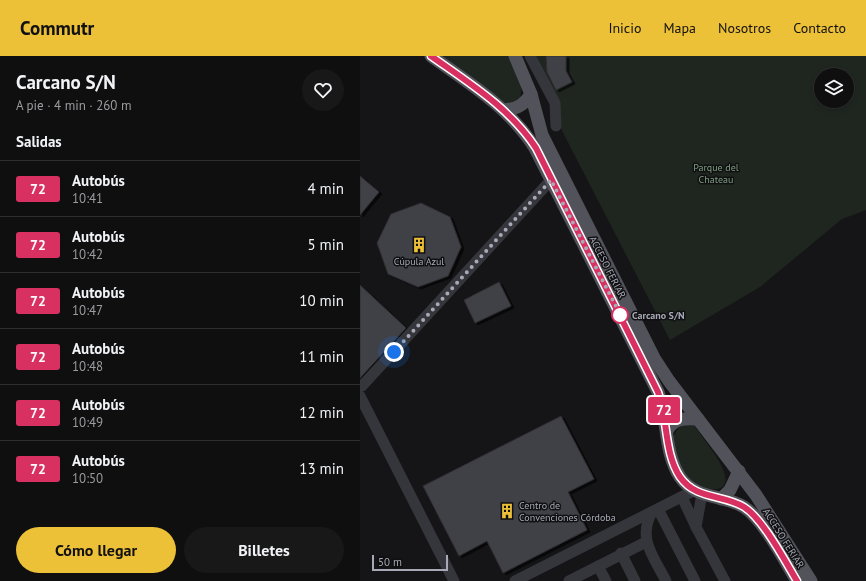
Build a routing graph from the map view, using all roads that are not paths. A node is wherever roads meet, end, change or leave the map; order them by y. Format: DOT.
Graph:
graph roads {
  1 [pos="431,56"];
  2 [pos="515,56"];
  3 [pos="530,56"];
  4 [pos="531,94"];
  5 [pos="504,110"];
  6 [pos="556,126"];
  7 [pos="551,180"];
  8 [pos="360,386"];
  9 [pos="360,396"];
  10 [pos="698,419"];
  11 [pos="667,431"];
  12 [pos="739,471"];
  13 [pos="698,492"];
  14 [pos="682,497"];
  15 [pos="721,499"];
  16 [pos="655,511"];
  17 [pos="696,527"];
  18 [pos="646,542"];
  19 [pos="621,553"];
  20 [pos="598,566"];
  21 [pos="571,580"];
  22 [pos="454,581"];
  23 [pos="515,581"];
  24 [pos="606,581"];
  25 [pos="635,581"];
  26 [pos="666,581"];
  27 [pos="695,581"];
  28 [pos="725,581"];
  29 [pos="797,581"];
  30 [pos="811,581"];
  1 -- 5 [label="main road, ACCESO FERIAR"];
  2 -- 4 [label="main road, ACCESO FERIAR"];
  3 -- 6 [label="lane"];
  4 -- 5 [label="main road"];
  4 -- 10 [label="main road, ACCESO FERIAR"];
  5 -- 7 [label="main road, ACCESO FERIAR"];
  7 -- 8 [label="lane"];
  7 -- 11 [label="main road, ACCESO FERIAR"];
  9 -- 22 [label="lane"];
  10 -- 11 [label="main road"];
  10 -- 12 [label="main road, ACCESO FERIAR"];
  11 -- 13 [label="main road, ACCESO FERIAR"];
  12 -- 15 [label="main road"];
  12 -- 30 [label="main road, ACCESO FERIAR"];
  13 -- 14 [label="lane"];
  13 -- 15 [label="main road, ACCESO FERIAR"];
  13 -- 17 [label="lane"];
  14 -- 16 [label="lane"];
  14 -- 17 [label="lane"];
  15 -- 29 [label="main road, ACCESO FERIAR"];
  16 -- 18 [label="lane"];
  16 -- 23 [label="lane"];
  16 -- 27 [label="lane"];
  17 -- 28 [label="lane"];
  18 -- 19 [label="lane"];
  18 -- 26 [label="lane"];
  19 -- 20 [label="lane"];
  19 -- 25 [label="lane"];
  20 -- 21 [label="lane"];
  20 -- 24 [label="lane"];
}
